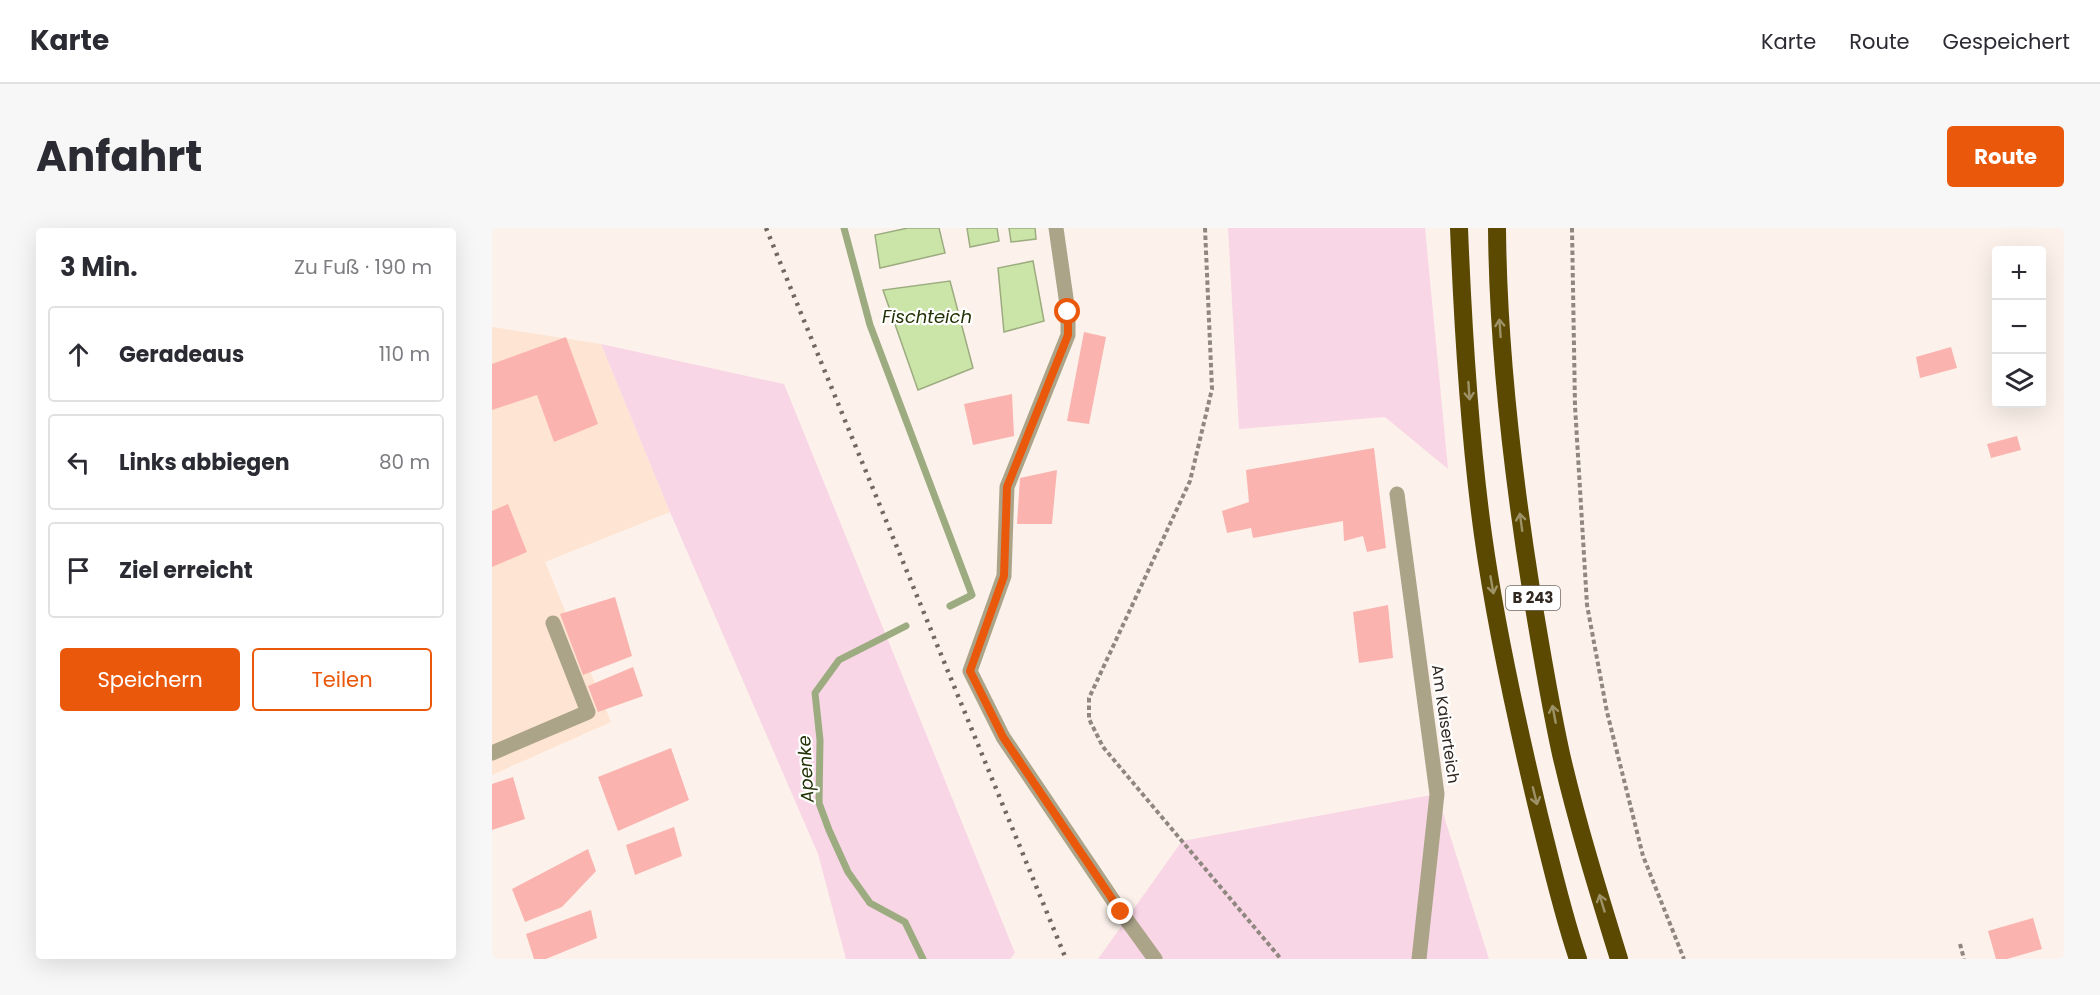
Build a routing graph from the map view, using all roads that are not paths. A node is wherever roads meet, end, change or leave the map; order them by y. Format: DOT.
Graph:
graph roads {
  1 [pos="1056,228"];
  2 [pos="1459,228"];
  3 [pos="1497,228"];
  4 [pos="1397,494"];
  5 [pos="553,623"];
  6 [pos="492,753"];
  7 [pos="1155,959"];
  8 [pos="1419,959"];
  9 [pos="1578,959"];
  10 [pos="1619,959"];
  1 -- 7 [label="street"];
  2 -- 9 [label="highway, B 243, one-way"];
  10 -- 3 [label="highway, B 243, one-way"];
  4 -- 8 [label="street, Am Kaiserteich"];
  5 -- 6 [label="street"];
}
